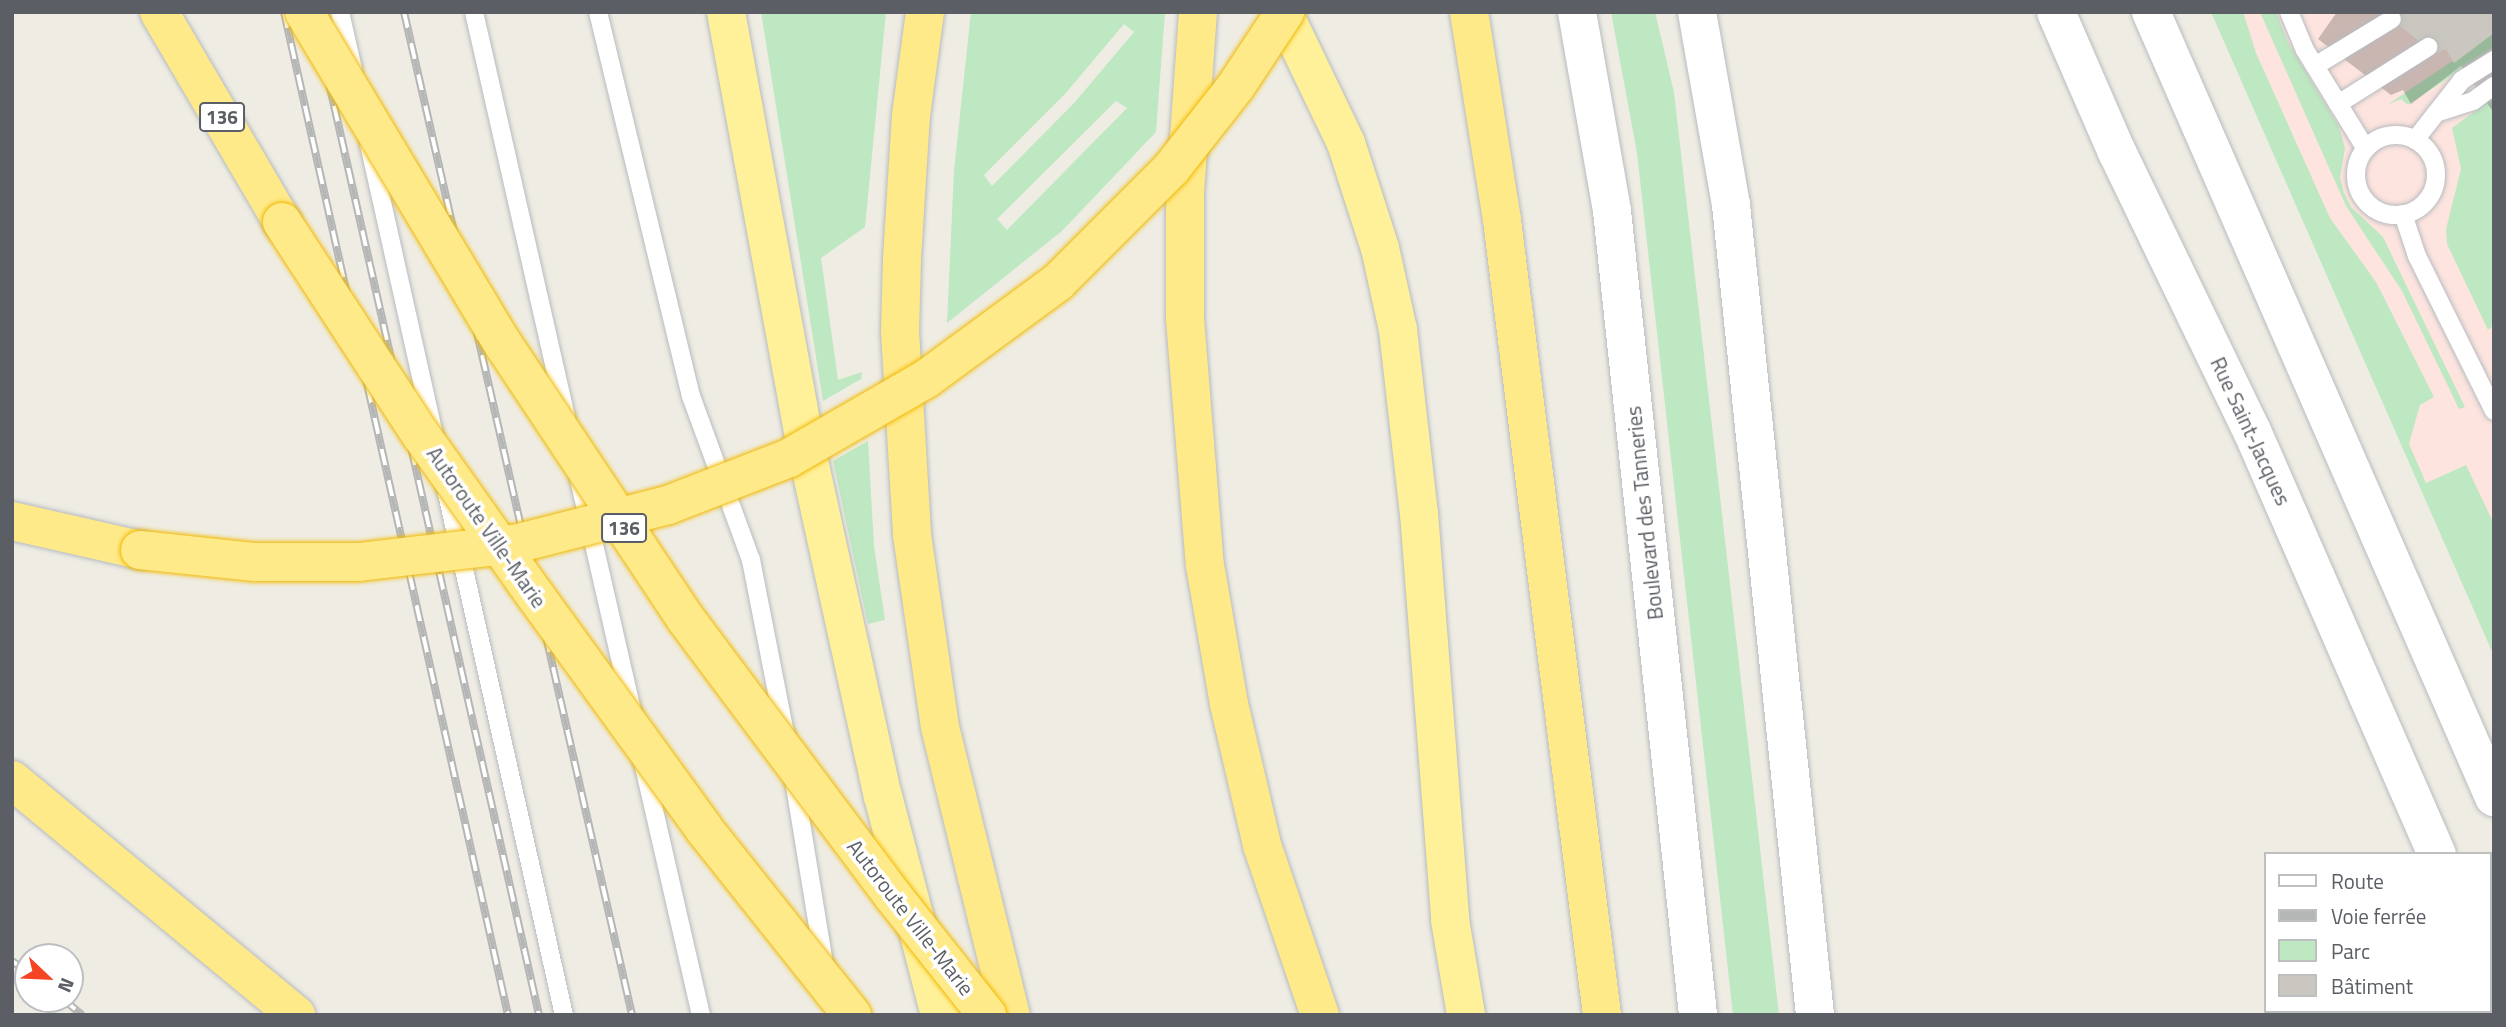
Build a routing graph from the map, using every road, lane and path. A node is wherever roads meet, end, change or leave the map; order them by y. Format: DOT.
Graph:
graph roads {
  1 [pos="159,12"];
  2 [pos="304,12"];
  3 [pos="340,12"];
  4 [pos="474,12"];
  5 [pos="598,12"];
  6 [pos="726,12"];
  7 [pos="925,12"];
  8 [pos="1198,12"];
  9 [pos="1284,12"];
  10 [pos="1469,12"];
  11 [pos="1577,12"];
  12 [pos="1696,12"];
  13 [pos="2056,12"];
  14 [pos="2151,12"];
  15 [pos="2289,12"];
  16 [pos="2392,19"];
  17 [pos="2428,47"];
  18 [pos="2494,60"];
  19 [pos="2315,66"];
  20 [pos="2494,86"];
  21 [pos="2338,104"];
  22 [pos="2436,113"];
  23 [pos="2415,140"];
  24 [pos="2366,149"];
  25 [pos="2403,214"];
  26 [pos="2494,411"];
  27 [pos="12,521"];
  28 [pos="12,780"];
  29 [pos="2494,797"];
  30 [pos="2436,852"];
  31 [pos="835,1014"];
  32 [pos="296,1015"];
  33 [pos="564,1015"];
  34 [pos="701,1015"];
  35 [pos="940,1015"];
  36 [pos="988,1015"];
  37 [pos="1011,1015"];
  38 [pos="1320,1015"];
  39 [pos="1466,1015"];
  40 [pos="1602,1015"];
  41 [pos="1698,1015"];
  42 [pos="1815,1015"];
  1 -- 31 [label="highway, Autoroute Ville-Marie / 136, bridge"];
  2 -- 36 [label="highway, Autoroute Ville-Marie / 136, bridge"];
  3 -- 33 [label="lane"];
  4 -- 34 [label="lane"];
  5 -- 31 [label="lane"];
  6 -- 35 [label="highway"];
  7 -- 37 [label="highway"];
  8 -- 38 [label="highway"];
  9 -- 27 [label="highway, bridge"];
  9 -- 39 [label="highway"];
  10 -- 40 [label="highway"];
  11 -- 41 [label="main road, Boulevard des Tanneries"];
  12 -- 42 [label="main road"];
  13 -- 30 [label="main road, Rue Saint-Jacques"];
  14 -- 29 [label="main road"];
  15 -- 19 [label="lane"];
  16 -- 19 [label="lane"];
  17 -- 21 [label="lane"];
  18 -- 22 [label="lane"];
  19 -- 21 [label="lane"];
  20 -- 22 [label="lane"];
  21 -- 24 [label="lane"];
  22 -- 23 [label="lane"];
  23 -- 24 [label="lane"];
  23 -- 25 [label="lane"];
  24 -- 25 [label="lane"];
  25 -- 26 [label="lane"];
  28 -- 32 [label="highway"];
}
